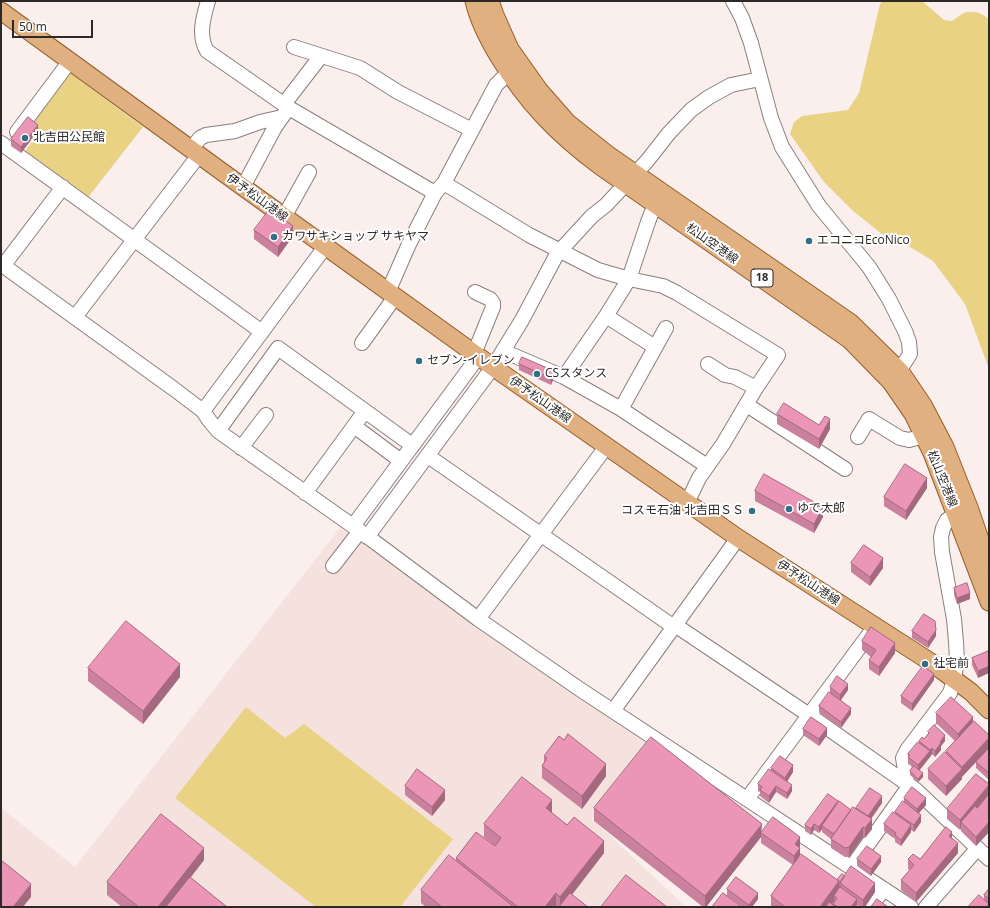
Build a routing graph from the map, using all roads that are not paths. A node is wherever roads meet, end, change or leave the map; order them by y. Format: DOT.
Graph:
graph roads {
  1 [pos="208,1"];
  2 [pos="474,1"];
  3 [pos="490,1"];
  4 [pos="733,1"];
  5 [pos="1,11"];
  6 [pos="294,47"];
  7 [pos="322,56"];
  8 [pos="70,61"];
  9 [pos="509,72"];
  10 [pos="760,78"];
  11 [pos="285,110"];
  12 [pos="472,130"];
  13 [pos="3,147"];
  14 [pos="195,152"];
  15 [pos="309,172"];
  16 [pos="630,178"];
  17 [pos="63,187"];
  18 [pos="243,187"];
  19 [pos="439,188"];
  20 [pos="655,204"];
  21 [pos="284,217"];
  22 [pos="135,240"];
  23 [pos="326,247"];
  24 [pos="560,250"];
  25 [pos="2,265"];
  26 [pos="629,279"];
  27 [pos="475,292"];
  28 [pos="392,295"];
  29 [pos="606,316"];
  30 [pos="75,317"];
  31 [pos="666,328"];
  32 [pos="262,332"];
  33 [pos="362,343"];
  34 [pos="655,348"];
  35 [pos="503,351"];
  36 [pos="476,355"];
  37 [pos="708,364"];
  38 [pos="493,367"];
  39 [pos="895,376"];
  40 [pos="564,377"];
  41 [pos="756,388"];
  42 [pos="747,405"];
  43 [pos="621,409"];
  44 [pos="203,411"];
  45 [pos="365,411"];
  46 [pos="266,414"];
  47 [pos="354,426"];
  48 [pos="218,431"];
  49 [pos="924,436"];
  50 [pos="858,437"];
  51 [pos="412,445"];
  52 [pos="606,447"];
  53 [pos="241,448"];
  54 [pos="428,456"];
  55 [pos="401,461"];
  56 [pos="707,466"];
  57 [pos="845,468"];
  58 [pos="305,493"];
  59 [pos="687,503"];
  60 [pos="956,514"];
  61 [pos="360,531"];
  62 [pos="540,535"];
  63 [pos="738,538"];
  64 [pos="333,566"];
  65 [pos="989,566"];
  66 [pos="989,602"];
  67 [pos="478,619"];
  68 [pos="675,626"];
  69 [pos="875,626"];
  70 [pos="954,680"];
  71 [pos="989,710"];
  72 [pos="613,711"];
  73 [pos="809,715"];
  74 [pos="907,784"];
  75 [pos="747,799"];
  76 [pos="977,849"];
  77 [pos="989,859"];
  78 [pos="851,868"];
  79 [pos="884,889"];
  80 [pos="870,907"];
  81 [pos="912,907"];
  82 [pos="926,907"];
  1 -- 11 [label="street"];
  2 -- 9 [label="main road, 松山空港線 / 18"];
  3 -- 16 [label="main road, 松山空港線 / 18"];
  4 -- 10 [label="street"];
  5 -- 8 [label="main road, 伊予松山港線"];
  6 -- 7 [label="street"];
  7 -- 11 [label="street"];
  7 -- 12 [label="street"];
  8 -- 13 [label="street"];
  8 -- 14 [label="main road, 伊予松山港線"];
  9 -- 12 [label="street"];
  9 -- 16 [label="main road, 松山空港線 / 18"];
  10 -- 16 [label="street"];
  10 -- 39 [label="street"];
  11 -- 14 [label="street"];
  11 -- 18 [label="street"];
  11 -- 19 [label="street"];
  12 -- 19 [label="street"];
  13 -- 17 [label="street"];
  14 -- 18 [label="main road, 伊予松山港線"];
  14 -- 22 [label="street"];
  15 -- 21 [label="street"];
  16 -- 20 [label="main road, 松山空港線 / 18"];
  16 -- 24 [label="street"];
  16 -- 39 [label="main road, 松山空港線 / 18"];
  17 -- 22 [label="street"];
  17 -- 25 [label="street"];
  18 -- 21 [label="main road, 伊予松山港線"];
  19 -- 24 [label="street"];
  19 -- 28 [label="street"];
  20 -- 26 [label="street"];
  20 -- 39 [label="main road, 松山空港線 / 18"];
  21 -- 23 [label="main road, 伊予松山港線"];
  22 -- 30 [label="street"];
  22 -- 32 [label="street"];
  23 -- 28 [label="main road, 伊予松山港線"];
  23 -- 32 [label="street"];
  24 -- 26 [label="street"];
  24 -- 35 [label="street"];
  25 -- 30 [label="street"];
  26 -- 29 [label="street"];
  26 -- 41 [label="street"];
  27 -- 36 [label="street"];
  28 -- 33 [label="street"];
  28 -- 36 [label="main road, 伊予松山港線"];
  29 -- 34 [label="street"];
  29 -- 40 [label="street"];
  30 -- 44 [label="street"];
  31 -- 34 [label="street"];
  32 -- 44 [label="street"];
  34 -- 43 [label="street"];
  35 -- 38 [label="street"];
  35 -- 40 [label="street"];
  36 -- 38 [label="main road, 伊予松山港線"];
  36 -- 51 [label="street"];
  37 -- 41 [label="street"];
  38 -- 52 [label="main road, 伊予松山港線"];
  38 -- 54 [label="street"];
  39 -- 49 [label="main road, 松山空港線 / 18"];
  39 -- 65 [label="main road, 松山空港線 / 18"];
  40 -- 43 [label="street"];
  41 -- 42 [label="street"];
  42 -- 56 [label="street"];
  42 -- 57 [label="street"];
  43 -- 56 [label="street"];
  44 -- 48 [label="street"];
  45 -- 47 [label="street"];
  45 -- 48 [label="street"];
  45 -- 51 [label="street"];
  46 -- 53 [label="street"];
  47 -- 55 [label="street"];
  47 -- 58 [label="street"];
  48 -- 53 [label="street"];
  49 -- 50 [label="street"];
  49 -- 60 [label="main road, 松山空港線 / 18"];
  51 -- 55 [label="street"];
  52 -- 59 [label="main road, 伊予松山港線"];
  52 -- 62 [label="street"];
  53 -- 58 [label="street"];
  54 -- 61 [label="street"];
  54 -- 62 [label="street"];
  55 -- 61 [label="street"];
  56 -- 59 [label="street"];
  58 -- 61 [label="street"];
  59 -- 63 [label="main road, 伊予松山港線"];
  60 -- 66 [label="main road, 松山空港線 / 18"];
  60 -- 70 [label="street"];
  61 -- 64 [label="street"];
  61 -- 67 [label="street"];
  62 -- 67 [label="street"];
  62 -- 68 [label="street"];
  63 -- 68 [label="street"];
  63 -- 69 [label="main road, 伊予松山港線"];
  67 -- 72 [label="street"];
  68 -- 72 [label="street"];
  68 -- 73 [label="street"];
  69 -- 70 [label="main road, 伊予松山港線"];
  69 -- 73 [label="street"];
  70 -- 71 [label="main road, 伊予松山港線"];
  70 -- 74 [label="street"];
  72 -- 75 [label="street"];
  73 -- 74 [label="street"];
  73 -- 75 [label="street"];
  74 -- 76 [label="street"];
  74 -- 78 [label="street"];
  75 -- 78 [label="street"];
  76 -- 77 [label="street"];
  76 -- 82 [label="street"];
  78 -- 79 [label="street"];
  79 -- 80 [label="street"];
  79 -- 81 [label="street"];
}
